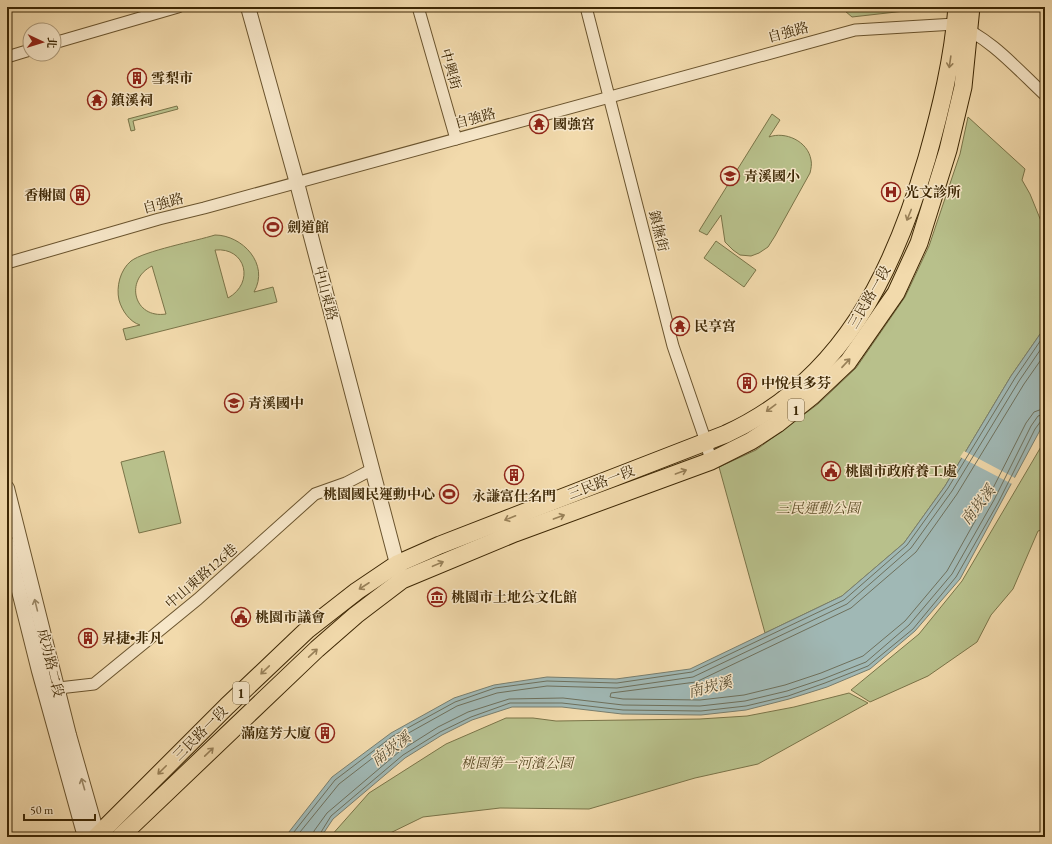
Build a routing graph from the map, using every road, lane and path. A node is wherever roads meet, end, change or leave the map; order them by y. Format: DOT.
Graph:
graph roads {
  1 [pos="178,7"];
  2 [pos="248,7"];
  3 [pos="418,7"];
  4 [pos="586,7"];
  5 [pos="971,7"];
  6 [pos="960,20"];
  7 [pos="62,41"];
  8 [pos="22,52"];
  9 [pos="7,57"];
  10 [pos="1045,95"];
  11 [pos="609,97"];
  12 [pos="456,139"];
  13 [pos="297,183"];
  14 [pos="7,263"];
  15 [pos="706,442"];
  16 [pos="711,461"];
  17 [pos="371,470"];
  18 [pos="7,488"];
  19 [pos="7,543"];
  20 [pos="399,572"];
  21 [pos="51,689"];
  22 [pos="227,706"];
  23 [pos="240,722"];
  24 [pos="94,837"];
  25 [pos="120,837"];
  1 -- 7 [label="street"];
  2 -- 13 [label="street, 中山東路"];
  3 -- 12 [label="street, 中興街"];
  4 -- 11 [label="street, 鎮撫街"];
  5 -- 6 [label="main road, 1"];
  6 -- 10 [label="street"];
  6 -- 11 [label="street, 自強路"];
  6 -- 15 [label="main road, 三民路一段 / 1, one-way"];
  16 -- 6 [label="main road, 三民路一段 / 1, one-way"];
  8 -- 9 [label="street"];
  11 -- 12 [label="street, 自強路"];
  11 -- 15 [label="street, 鎮撫街"];
  12 -- 13 [label="street, 自強路"];
  13 -- 14 [label="street, 自強路"];
  13 -- 17 [label="street, 中山東路"];
  15 -- 16 [label="street, 鎮撫街"];
  15 -- 20 [label="main road, 三民路一段 / 1, one-way"];
  20 -- 16 [label="main road, 三民路一段 / 1, one-way"];
  17 -- 20 [label="street, 中山東路"];
  17 -- 21 [label="street, 中山東路126巷"];
  21 -- 18 [label="street, 成功路二段, one-way"];
  19 -- 21 [label="street, 成功路二段"];
  20 -- 22 [label="main road, 三民路一段 / 1, one-way"];
  23 -- 20 [label="main road, 三民路一段 / 1, one-way"];
  21 -- 24 [label="street, 成功路二段"];
  22 -- 23 [label="main road"];
  22 -- 24 [label="main road, 三民路一段 / 1, one-way"];
  25 -- 23 [label="main road, 三民路一段 / 1, one-way"];
}
